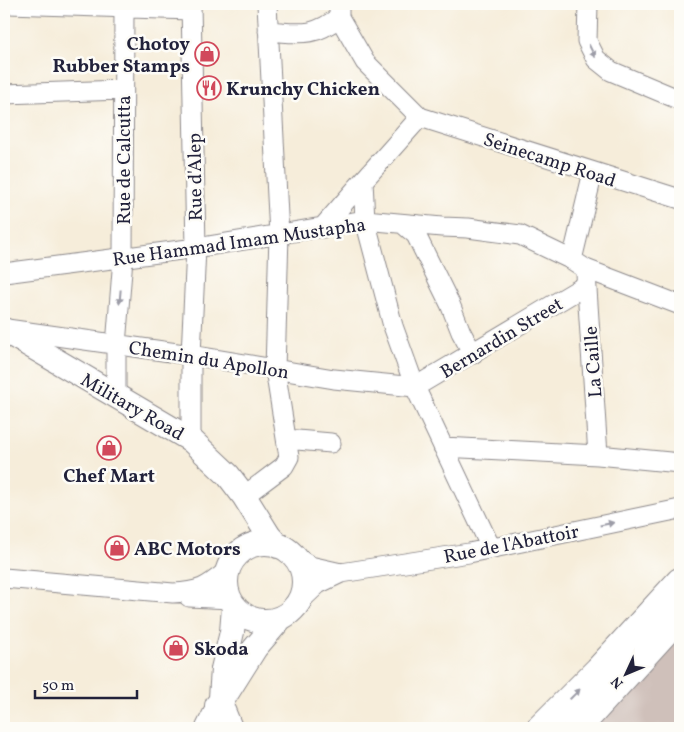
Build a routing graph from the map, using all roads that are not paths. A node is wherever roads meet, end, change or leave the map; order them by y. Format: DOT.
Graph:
graph roads {
  1 [pos="9,4"];
  2 [pos="267,4"];
  3 [pos="588,4"];
  4 [pos="124,6"];
  5 [pos="191,7"];
  6 [pos="339,11"];
  7 [pos="268,31"];
  8 [pos="122,90"];
  9 [pos="4,94"];
  10 [pos="680,100"];
  11 [pos="420,117"];
  12 [pos="593,172"];
  13 [pos="362,182"];
  14 [pos="680,199"];
  15 [pos="365,220"];
  16 [pos="403,224"];
  17 [pos="322,228"];
  18 [pos="279,236"];
  19 [pos="196,248"];
  20 [pos="123,258"];
  21 [pos="581,271"];
  22 [pos="4,274"];
  23 [pos="680,305"];
  24 [pos="4,329"];
  25 [pos="116,345"];
  26 [pos="473,354"];
  27 [pos="191,355"];
  28 [pos="275,369"];
  29 [pos="415,387"];
  30 [pos="116,396"];
  31 [pos="286,439"];
  32 [pos="191,440"];
  33 [pos="331,444"];
  34 [pos="444,447"];
  35 [pos="598,455"];
  36 [pos="680,462"];
  37 [pos="245,498"];
  38 [pos="680,509"];
  39 [pos="491,548"];
  40 [pos="243,550"];
  41 [pos="285,550"];
  42 [pos="680,562"];
  43 [pos="228,571"];
  44 [pos="342,573"];
  45 [pos="4,578"];
  46 [pos="680,582"];
  47 [pos="173,593"];
  48 [pos="232,603"];
  49 [pos="298,603"];
  50 [pos="680,615"];
  51 [pos="280,619"];
  52 [pos="599,670"];
  53 [pos="219,716"];
  54 [pos="541,728"];
  55 [pos="577,728"];
  1 -- 4 [label="street"];
  2 -- 7 [label="street"];
  3 -- 10 [label="street, one-way"];
  4 -- 5 [label="street"];
  4 -- 8 [label="street, Rue de Calcutta"];
  5 -- 19 [label="street, Rue d'Alep"];
  6 -- 7 [label="street"];
  6 -- 11 [label="street"];
  7 -- 18 [label="street"];
  8 -- 9 [label="street"];
  8 -- 20 [label="street, Rue de Calcutta"];
  11 -- 12 [label="street, Seinecamp Road"];
  11 -- 13 [label="street"];
  12 -- 14 [label="street, Seinecamp Road"];
  12 -- 21 [label="street, La Caille"];
  13 -- 15 [label="street"];
  13 -- 17 [label="street"];
  15 -- 16 [label="street, Rue Hammad Imam Mustapha"];
  15 -- 17 [label="street, Rue Hammad Imam Mustapha"];
  15 -- 29 [label="street"];
  16 -- 21 [label="street, Rue Hammad Imam Mustapha"];
  16 -- 26 [label="street"];
  17 -- 18 [label="street, Rue Hammad Imam Mustapha"];
  18 -- 19 [label="street, Rue Hammad Imam Mustapha"];
  18 -- 28 [label="street"];
  19 -- 20 [label="street, Rue Hammad Imam Mustapha"];
  19 -- 27 [label="street, Rue d'Alep"];
  20 -- 22 [label="street, Rue Hammad Imam Mustapha"];
  20 -- 25 [label="street, Rue de Calcutta, one-way"];
  21 -- 23 [label="street, Rue Hammad Imam Mustapha"];
  21 -- 26 [label="street, Bernardin Street"];
  21 -- 35 [label="street, La Caille"];
  24 -- 25 [label="street, Chemin du Apollon"];
  24 -- 30 [label="main road, Military Road"];
  25 -- 27 [label="street, Chemin du Apollon"];
  25 -- 30 [label="street, Rue de Calcutta"];
  26 -- 29 [label="street, Bernardin Street"];
  27 -- 28 [label="street, Chemin du Apollon"];
  27 -- 32 [label="street, Rue d'Alep"];
  28 -- 29 [label="street, Chemin du Apollon"];
  28 -- 31 [label="street"];
  29 -- 34 [label="street"];
  30 -- 32 [label="main road, Military Road"];
  31 -- 33 [label="street"];
  31 -- 37 [label="street"];
  32 -- 37 [label="main road, Military Road"];
  34 -- 35 [label="street"];
  34 -- 39 [label="street"];
  35 -- 36 [label="street"];
  37 -- 40 [label="main road"];
  37 -- 41 [label="main road, Military Road"];
  39 -- 38 [label="street, Rue de l'Abattoir, one-way"];
  39 -- 44 [label="street, Rue de l'Abattoir"];
  40 -- 41 [label="main road"];
  40 -- 43 [label="main road"];
  41 -- 44 [label="street, Rue de l'Abattoir"];
  41 -- 49 [label="main road"];
  42 -- 52 [label="highway"];
  43 -- 47 [label="street"];
  43 -- 48 [label="main road"];
  44 -- 49 [label="street, Rue de l'Abattoir"];
  45 -- 47 [label="street"];
  46 -- 52 [label="highway"];
  47 -- 48 [label="street"];
  48 -- 51 [label="main road"];
  48 -- 53 [label="main road"];
  49 -- 51 [label="main road"];
  50 -- 55 [label="highway"];
  51 -- 53 [label="main road"];
  54 -- 52 [label="highway, one-way"];
}
